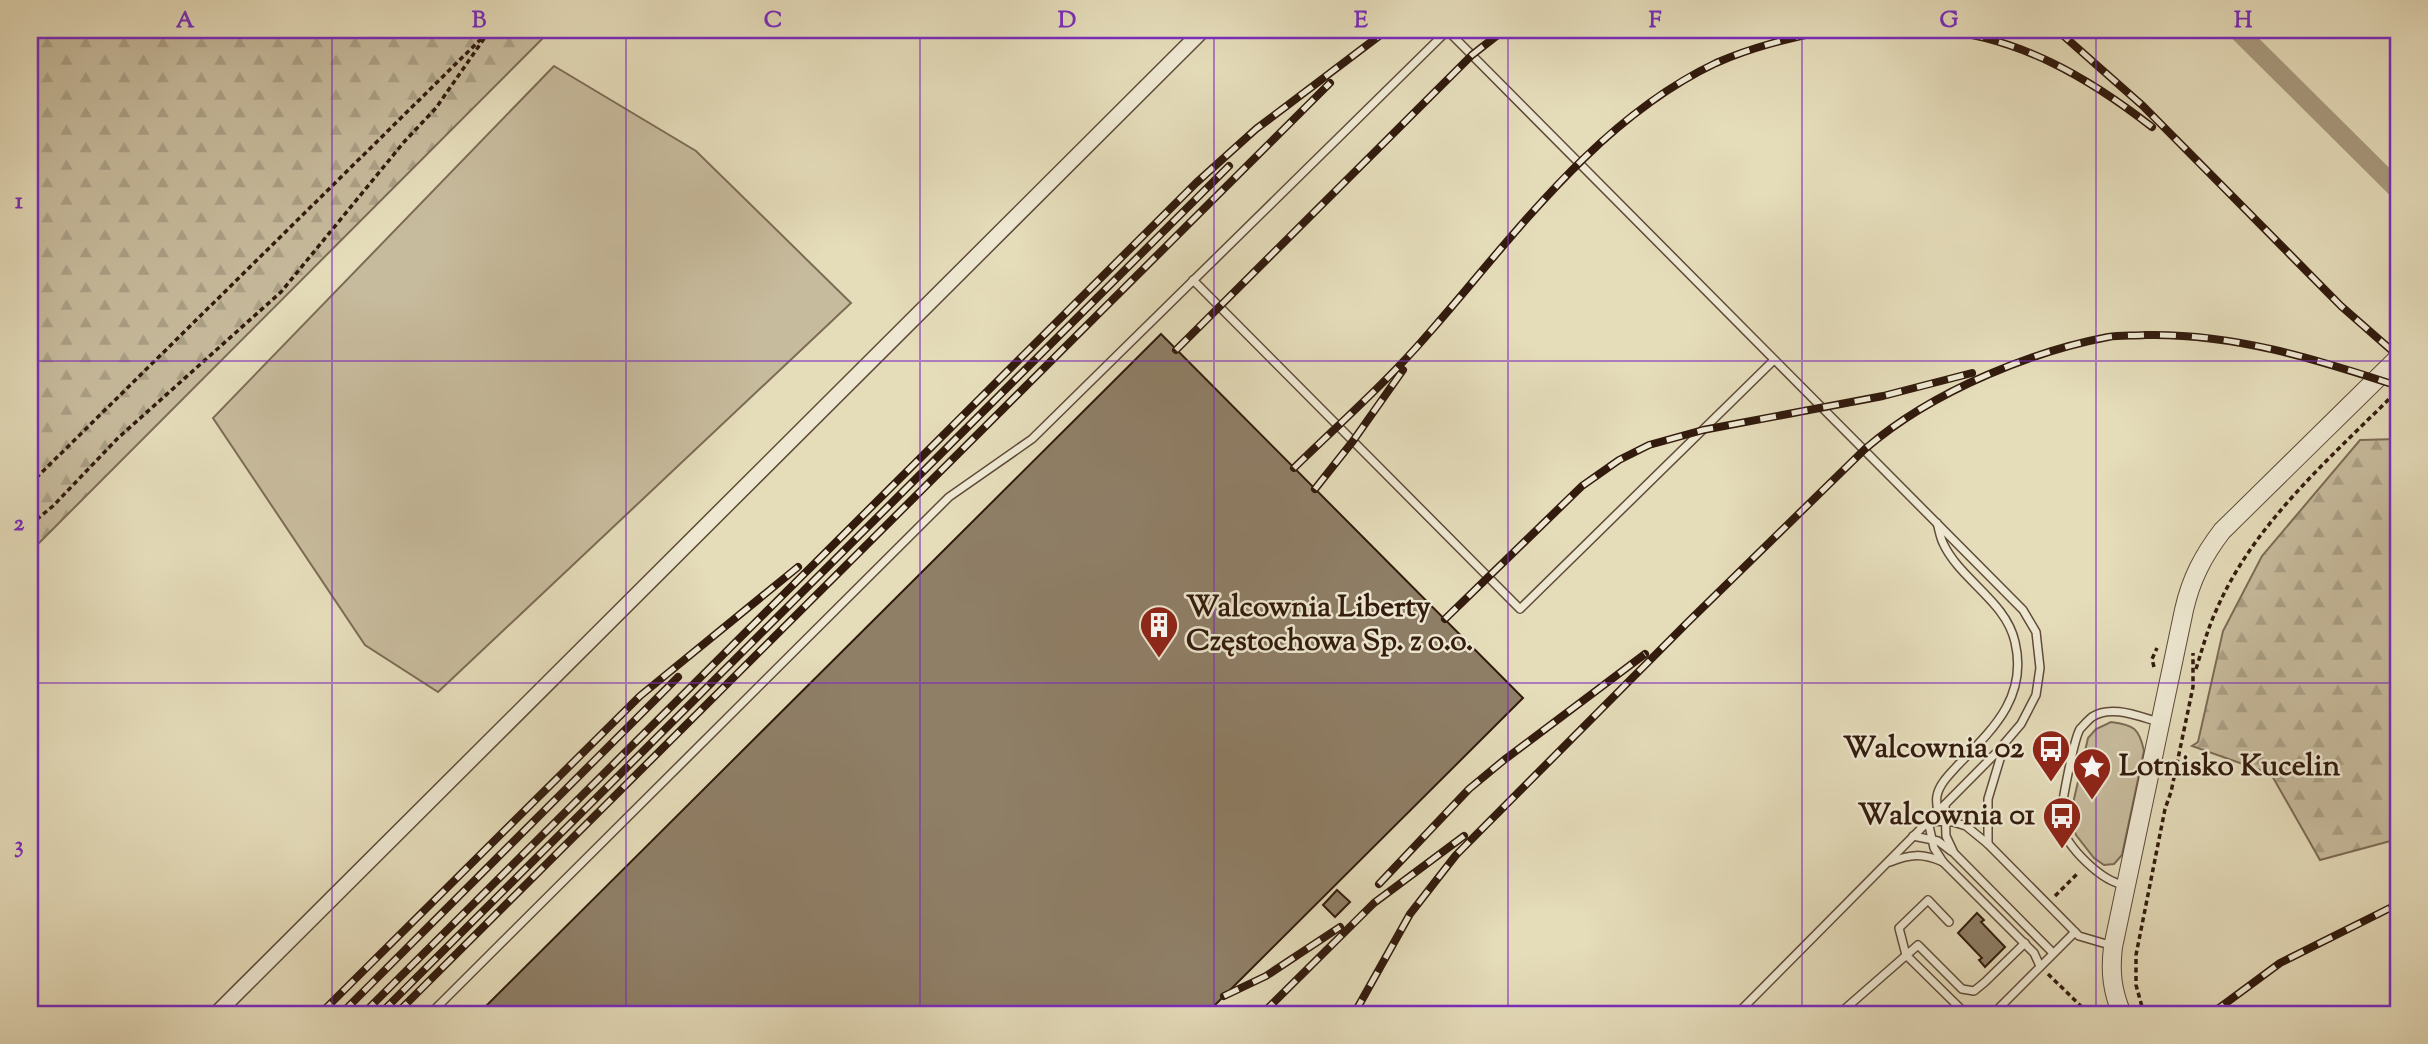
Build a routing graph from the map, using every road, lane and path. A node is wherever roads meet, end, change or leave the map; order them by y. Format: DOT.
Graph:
graph roads {
  1 [pos="1203,30"];
  2 [pos="1448,30"];
  3 [pos="1193,280"];
  4 [pos="2398,358"];
  5 [pos="1774,360"];
  6 [pos="2398,390"];
  7 [pos="30,484"];
  8 [pos="1937,522"];
  9 [pos="30,525"];
  10 [pos="2160,723"];
  11 [pos="2006,741"];
  12 [pos="1945,805"];
  13 [pos="1938,812"];
  14 [pos="1928,821"];
  15 [pos="1945,822"];
  16 [pos="1913,836"];
  17 [pos="1931,840"];
  18 [pos="1988,844"];
  19 [pos="1954,853"];
  20 [pos="1943,862"];
  21 [pos="1887,863"];
  22 [pos="2078,867"];
  23 [pos="2126,885"];
  24 [pos="2047,904"];
  25 [pos="1949,922"];
  26 [pos="2075,932"];
  27 [pos="2025,943"];
  28 [pos="2113,947"];
  29 [pos="2053,953"];
  30 [pos="1906,955"];
  31 [pos="2040,966"];
  32 [pos="216,1014"];
  33 [pos="430,1014"];
  34 [pos="1737,1014"];
  35 [pos="1839,1014"];
  36 [pos="1966,1014"];
  37 [pos="1993,1014"];
  38 [pos="2089,1014"];
  39 [pos="2122,1014"];
  40 [pos="2144,1014"];
  1 -- 32 [label="street"];
  2 -- 3 [label="lane"];
  2 -- 5 [label="lane"];
  3 -- 5 [label="lane"];
  3 -- 33 [label="lane"];
  4 -- 10 [label="street"];
  5 -- 8 [label="lane"];
  6 -- 40 [label="path"];
  7 -- 9 [label="path"];
  8 -- 11 [label="lane"];
  8 -- 13 [label="lane"];
  10 -- 23 [label="street"];
  10 -- 23 [label="lane"];
  11 -- 12 [label="lane"];
  11 -- 18 [label="lane"];
  12 -- 13 [label="lane"];
  12 -- 15 [label="lane"];
  13 -- 14 [label="lane"];
  14 -- 15 [label="lane"];
  14 -- 16 [label="lane"];
  14 -- 17 [label="lane"];
  15 -- 18 [label="lane"];
  15 -- 19 [label="lane"];
  16 -- 17 [label="lane"];
  16 -- 21 [label="lane"];
  17 -- 19 [label="lane"];
  17 -- 20 [label="lane"];
  18 -- 24 [label="lane"];
  19 -- 29 [label="lane"];
  20 -- 21 [label="lane"];
  20 -- 27 [label="lane"];
  21 -- 34 [label="lane"];
  22 -- 24 [label="path"];
  23 -- 28 [label="street"];
  24 -- 26 [label="lane"];
  25 -- 30 [label="lane"];
  26 -- 28 [label="lane"];
  26 -- 29 [label="lane"];
  27 -- 30 [label="lane"];
  27 -- 31 [label="lane"];
  28 -- 39 [label="street"];
  29 -- 31 [label="lane"];
  30 -- 35 [label="lane"];
  30 -- 36 [label="lane"];
  31 -- 37 [label="lane"];
  31 -- 38 [label="path"];
}
